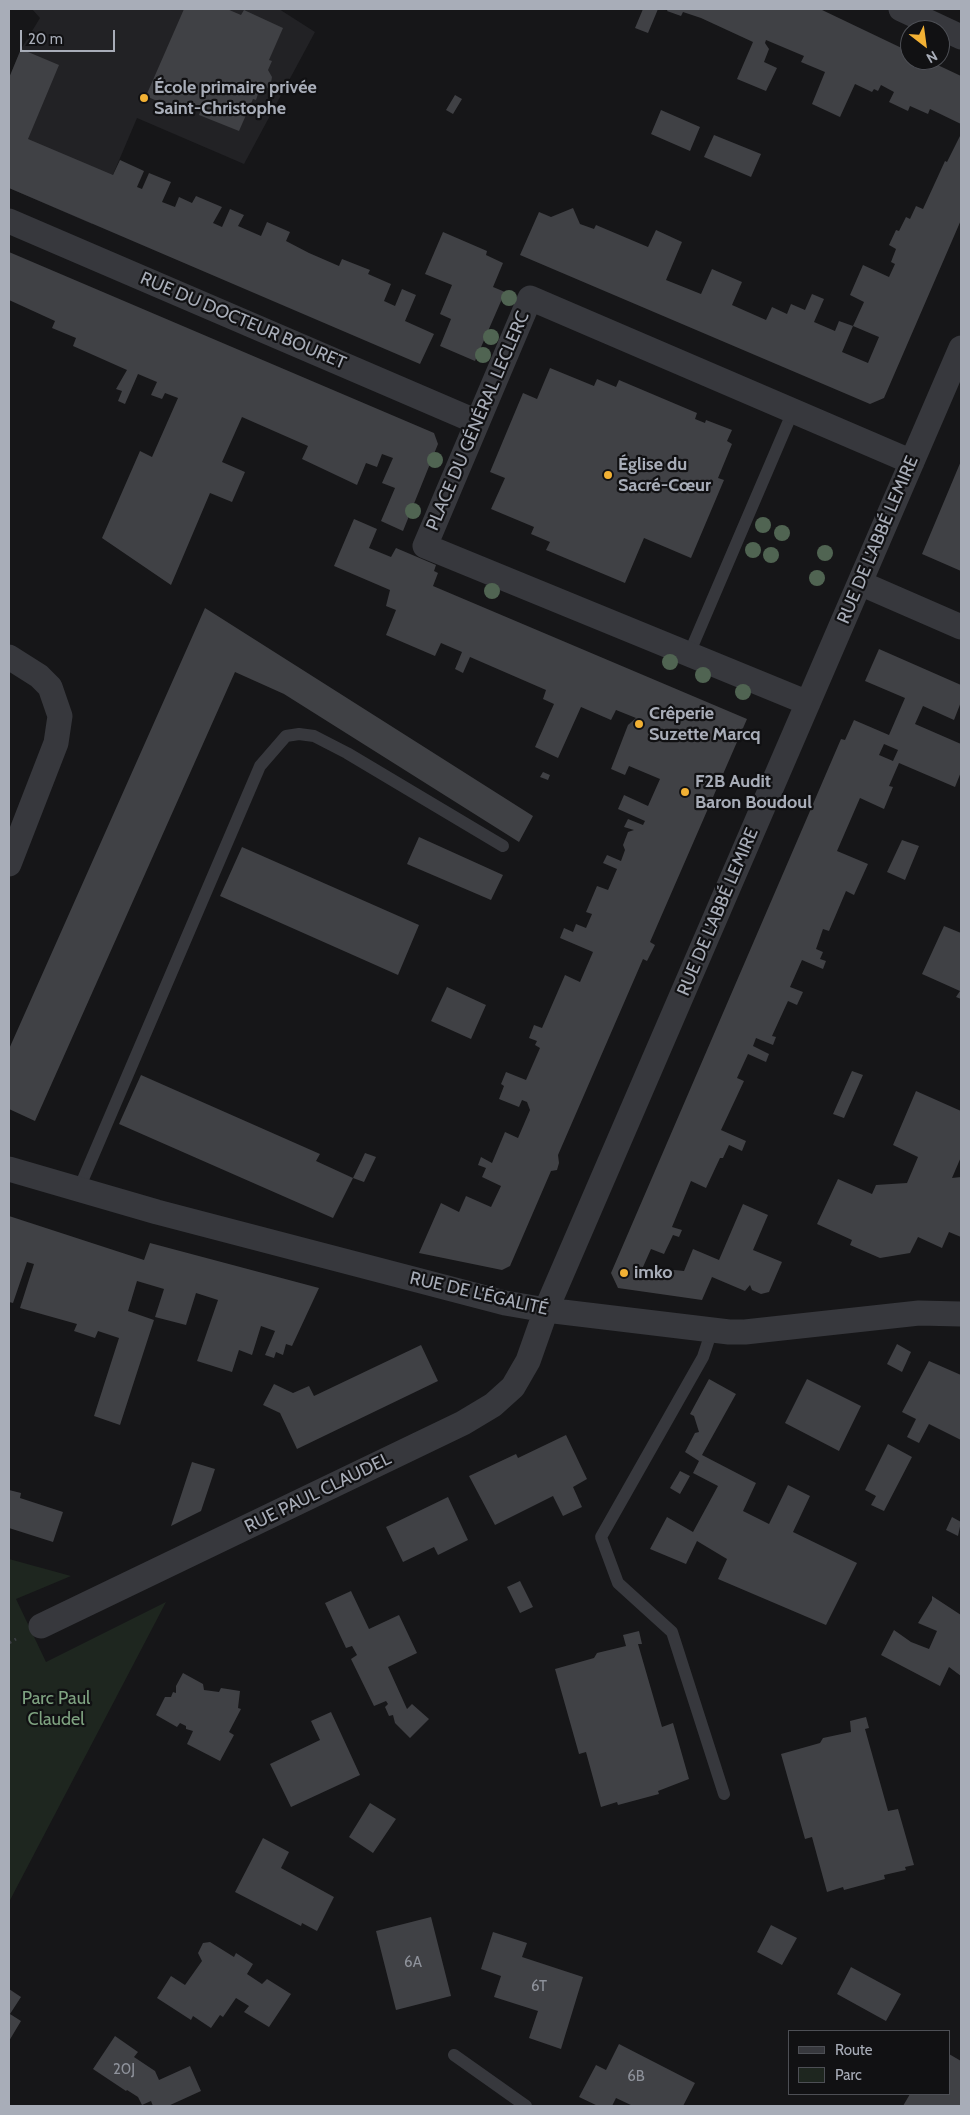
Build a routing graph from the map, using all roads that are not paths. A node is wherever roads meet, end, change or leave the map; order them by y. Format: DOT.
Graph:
graph roads {
  1 [pos="901,9"];
  2 [pos="961,37"];
  3 [pos="9,221"];
  4 [pos="961,348"];
  5 [pos="793,411"];
  6 [pos="477,422"];
  7 [pos="912,462"];
  8 [pos="860,583"];
  9 [pos="961,627"];
  10 [pos="689,654"];
  11 [pos="9,657"];
  12 [pos="808,703"];
  13 [pos="503,846"];
  14 [pos="9,864"];
  15 [pos="9,1168"];
  16 [pos="78,1191"];
  17 [pos="546,1310"];
  18 [pos="961,1314"];
  19 [pos="712,1330"];
  20 [pos="41,1626"];
  21 [pos="724,1794"];
  22 [pos="454,2055"];
  23 [pos="526,2106"];
  1 -- 2 [label="street"];
  3 -- 6 [label="street, RUE DU DOCTEUR BOURET"];
  4 -- 7 [label="street, RUE DE L'ABBÉ LEMIRE"];
  5 -- 6 [label="street, PLACE DU GÉNÉRAL LECLERC"];
  5 -- 7 [label="street, PLACE DU GÉNÉRAL LECLERC"];
  5 -- 10 [label="lane"];
  6 -- 10 [label="street, PLACE DU GÉNÉRAL LECLERC"];
  7 -- 8 [label="street, RUE DE L'ABBÉ LEMIRE"];
  8 -- 9 [label="street"];
  8 -- 12 [label="street, RUE DE L'ABBÉ LEMIRE"];
  10 -- 12 [label="street, PLACE DU GÉNÉRAL LECLERC"];
  11 -- 14 [label="street"];
  12 -- 17 [label="street, RUE DE L'ABBÉ LEMIRE"];
  13 -- 16 [label="lane"];
  15 -- 16 [label="street, RUE DE L'ÉGALITÉ"];
  16 -- 17 [label="street, RUE DE L'ÉGALITÉ"];
  17 -- 19 [label="street, RUE DE L'ÉGALITÉ"];
  17 -- 20 [label="street, RUE PAUL CLAUDEL"];
  18 -- 19 [label="street, RUE DE L'ÉGALITÉ"];
  19 -- 21 [label="lane"];
  22 -- 23 [label="lane"];
}
